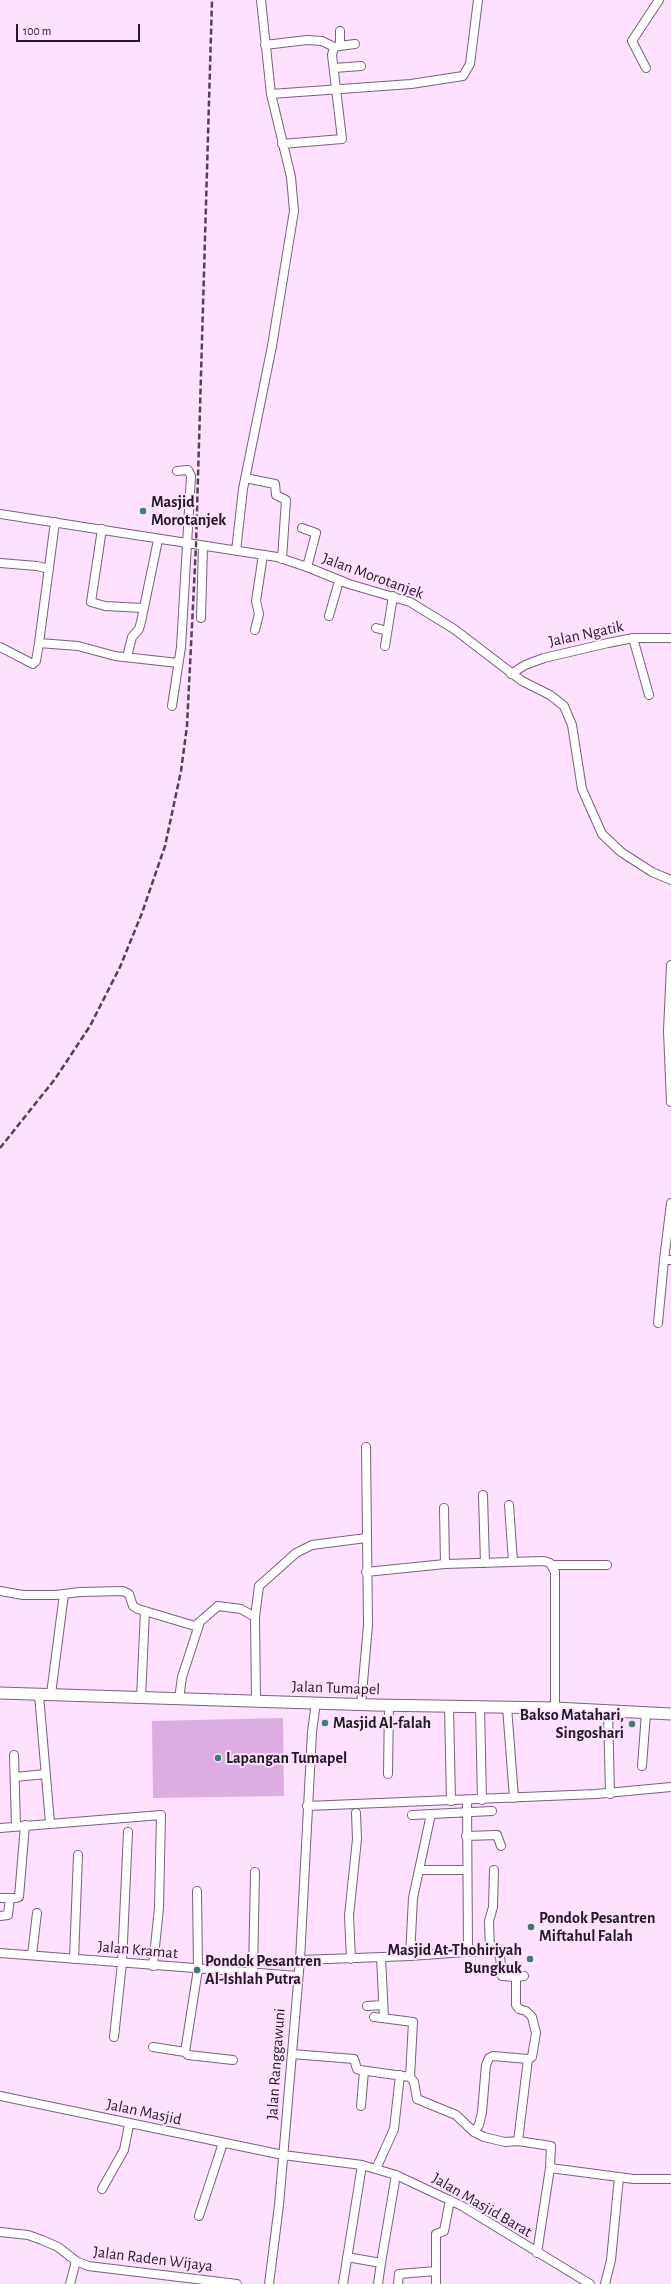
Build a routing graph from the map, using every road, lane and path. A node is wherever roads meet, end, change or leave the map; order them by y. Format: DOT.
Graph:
graph roads {
  1 [pos="261,0"];
  2 [pos="478,0"];
  3 [pos="659,0"];
  4 [pos="340,31"];
  5 [pos="355,44"];
  6 [pos="265,45"];
  7 [pos="337,47"];
  8 [pos="361,66"];
  9 [pos="334,68"];
  10 [pos="646,68"];
  11 [pos="337,88"];
  12 [pos="271,94"];
  13 [pos="282,144"];
  14 [pos="177,471"];
  15 [pos="245,479"];
  16 [pos="0,514"];
  17 [pos="55,522"];
  18 [pos="302,528"];
  19 [pos="102,530"];
  20 [pos="158,540"];
  21 [pos="186,544"];
  22 [pos="203,546"];
  23 [pos="236,551"];
  24 [pos="263,555"];
  25 [pos="282,558"];
  26 [pos="0,562"];
  27 [pos="307,566"];
  28 [pos="49,569"];
  29 [pos="339,580"];
  30 [pos="393,596"];
  31 [pos="144,608"];
  32 [pos="329,616"];
  33 [pos="202,618"];
  34 [pos="376,628"];
  35 [pos="255,630"];
  36 [pos="387,630"];
  37 [pos="633,638"];
  38 [pos="671,638"];
  39 [pos="39,643"];
  40 [pos="385,646"];
  41 [pos="0,647"];
  42 [pos="127,657"];
  43 [pos="178,663"];
  44 [pos="511,674"];
  45 [pos="649,695"];
  46 [pos="172,706"];
  47 [pos="671,880"];
  48 [pos="671,965"];
  49 [pos="670,1062"];
  50 [pos="671,1102"];
  51 [pos="671,1203"];
  52 [pos="667,1260"];
  53 [pos="658,1323"];
  54 [pos="366,1447"];
  55 [pos="483,1495"];
  56 [pos="509,1505"];
  57 [pos="444,1508"];
  58 [pos="366,1538"];
  59 [pos="513,1562"];
  60 [pos="485,1563"];
  61 [pos="445,1564"];
  62 [pos="553,1565"];
  63 [pos="607,1565"];
  64 [pos="366,1572"];
  65 [pos="0,1591"];
  66 [pos="64,1594"];
  67 [pos="145,1611"];
  68 [pos="255,1617"];
  69 [pos="199,1624"];
  70 [pos="0,1693"];
  71 [pos="51,1694"];
  72 [pos="39,1695"];
  73 [pos="141,1698"];
  74 [pos="179,1699"];
  75 [pos="256,1702"];
  76 [pos="316,1702"];
  77 [pos="361,1705"];
  78 [pos="389,1705"];
  79 [pos="449,1706"];
  80 [pos="480,1706"];
  81 [pos="507,1707"];
  82 [pos="555,1708"];
  83 [pos="608,1710"];
  84 [pos="646,1713"];
  85 [pos="671,1714"];
  86 [pos="14,1755"];
  87 [pos="642,1766"];
  88 [pos="46,1774"];
  89 [pos="388,1774"];
  90 [pos="15,1777"];
  91 [pos="671,1787"];
  92 [pos="610,1794"];
  93 [pos="514,1798"];
  94 [pos="482,1800"];
  95 [pos="451,1801"];
  96 [pos="467,1806"];
  97 [pos="307,1808"];
  98 [pos="492,1811"];
  99 [pos="356,1813"];
  100 [pos="431,1814"];
  101 [pos="412,1815"];
  102 [pos="50,1823"];
  103 [pos="16,1826"];
  104 [pos="0,1828"];
  105 [pos="25,1828"];
  106 [pos="128,1832"];
  107 [pos="466,1836"];
  108 [pos="501,1846"];
  109 [pos="78,1855"];
  110 [pos="419,1870"];
  111 [pos="466,1870"];
  112 [pos="494,1870"];
  113 [pos="255,1872"];
  114 [pos="197,1891"];
  115 [pos="0,1898"];
  116 [pos="10,1898"];
  117 [pos="37,1913"];
  118 [pos="0,1916"];
  119 [pos="490,1950"];
  120 [pos="468,1951"];
  121 [pos="0,1952"];
  122 [pos="32,1955"];
  123 [pos="410,1956"];
  124 [pos="381,1957"];
  125 [pos="74,1959"];
  126 [pos="351,1959"];
  127 [pos="300,1960"];
  128 [pos="122,1963"];
  129 [pos="153,1966"];
  130 [pos="198,1969"];
  131 [pos="252,1973"];
  132 [pos="298,1976"];
  133 [pos="524,1976"];
  134 [pos="516,1977"];
  135 [pos="383,2005"];
  136 [pos="367,2006"];
  137 [pos="374,2017"];
  138 [pos="384,2018"];
  139 [pos="114,2037"];
  140 [pos="153,2047"];
  141 [pos="185,2052"];
  142 [pos="292,2054"];
  143 [pos="528,2059"];
  144 [pos="233,2060"];
  145 [pos="364,2071"];
  146 [pos="400,2075"];
  147 [pos="410,2077"];
  148 [pos="0,2096"];
  149 [pos="361,2106"];
  150 [pos="129,2124"];
  151 [pos="474,2132"];
  152 [pos="518,2141"];
  153 [pos="223,2143"];
  154 [pos="283,2155"];
  155 [pos="362,2165"];
  156 [pos="550,2168"];
  157 [pos="376,2169"];
  158 [pos="396,2175"];
  159 [pos="619,2177"];
  160 [pos="671,2179"];
  161 [pos="102,2189"];
  162 [pos="450,2200"];
  163 [pos="199,2216"];
  164 [pos="0,2232"];
  165 [pos="537,2253"];
  166 [pos="347,2257"];
  167 [pos="76,2261"];
  168 [pos="381,2263"];
  169 [pos="436,2271"];
  170 [pos="183,2281"];
  171 [pos="221,2283"];
  172 [pos="70,2284"];
  173 [pos="237,2284"];
  174 [pos="269,2284"];
  175 [pos="343,2284"];
  176 [pos="378,2284"];
  177 [pos="398,2284"];
  178 [pos="436,2284"];
  179 [pos="590,2284"];
  180 [pos="605,2284"];
  1 -- 6 [label="street"];
  2 -- 11 [label="street"];
  3 -- 10 [label="street"];
  4 -- 7 [label="street"];
  5 -- 7 [label="street"];
  6 -- 7 [label="street"];
  6 -- 12 [label="street"];
  7 -- 9 [label="street"];
  8 -- 9 [label="street"];
  9 -- 11 [label="street"];
  11 -- 12 [label="street"];
  11 -- 13 [label="street"];
  12 -- 13 [label="street"];
  13 -- 15 [label="street"];
  14 -- 21 [label="street"];
  15 -- 23 [label="street"];
  15 -- 25 [label="street"];
  16 -- 17 [label="street, Jalan Morotanjek"];
  17 -- 19 [label="street, Jalan Morotanjek"];
  17 -- 28 [label="street"];
  18 -- 27 [label="street"];
  19 -- 20 [label="street, Jalan Morotanjek"];
  19 -- 31 [label="street"];
  20 -- 21 [label="street, Jalan Morotanjek"];
  20 -- 31 [label="street"];
  21 -- 22 [label="street, Jalan Morotanjek"];
  21 -- 43 [label="street"];
  22 -- 23 [label="street, Jalan Morotanjek"];
  22 -- 33 [label="street"];
  23 -- 24 [label="street, Jalan Morotanjek"];
  24 -- 25 [label="street, Jalan Morotanjek"];
  24 -- 35 [label="street"];
  25 -- 27 [label="street, Jalan Morotanjek"];
  26 -- 28 [label="street"];
  27 -- 29 [label="street, Jalan Morotanjek"];
  28 -- 39 [label="street"];
  29 -- 30 [label="street, Jalan Morotanjek"];
  29 -- 32 [label="street"];
  30 -- 36 [label="street"];
  30 -- 44 [label="street, Jalan Morotanjek"];
  31 -- 42 [label="street"];
  34 -- 36 [label="street"];
  36 -- 40 [label="street"];
  37 -- 38 [label="street, Jalan Ngatik"];
  37 -- 44 [label="street, Jalan Ngatik"];
  37 -- 45 [label="street"];
  39 -- 41 [label="street"];
  39 -- 42 [label="street"];
  42 -- 43 [label="street"];
  43 -- 46 [label="street"];
  44 -- 47 [label="street, Jalan Morotanjek"];
  48 -- 49 [label="street"];
  49 -- 50 [label="street"];
  51 -- 52 [label="street"];
  52 -- 53 [label="street"];
  54 -- 58 [label="street"];
  55 -- 60 [label="street"];
  56 -- 59 [label="street"];
  57 -- 61 [label="street"];
  58 -- 64 [label="street"];
  58 -- 68 [label="street"];
  59 -- 60 [label="street"];
  59 -- 62 [label="street"];
  60 -- 61 [label="street"];
  61 -- 64 [label="street"];
  62 -- 63 [label="street"];
  62 -- 82 [label="street"];
  64 -- 77 [label="street"];
  65 -- 66 [label="street"];
  66 -- 67 [label="street"];
  66 -- 71 [label="street"];
  67 -- 69 [label="street"];
  67 -- 73 [label="street"];
  68 -- 69 [label="street"];
  68 -- 75 [label="street"];
  69 -- 74 [label="street"];
  70 -- 72 [label="street, Jalan Tumapel"];
  71 -- 72 [label="street, Jalan Tumapel"];
  71 -- 73 [label="street, Jalan Tumapel"];
  72 -- 88 [label="street"];
  73 -- 74 [label="street, Jalan Tumapel"];
  74 -- 75 [label="street, Jalan Tumapel"];
  75 -- 76 [label="street, Jalan Tumapel"];
  76 -- 77 [label="street, Jalan Tumapel"];
  76 -- 97 [label="street, Jalan Ranggawuni"];
  77 -- 78 [label="street, Jalan Tumapel"];
  78 -- 79 [label="street, Jalan Tumapel"];
  78 -- 89 [label="street"];
  79 -- 80 [label="street, Jalan Tumapel"];
  79 -- 95 [label="street"];
  80 -- 81 [label="street, Jalan Tumapel"];
  80 -- 94 [label="street"];
  81 -- 82 [label="street, Jalan Tumapel"];
  81 -- 93 [label="street"];
  82 -- 83 [label="street, Jalan Tumapel"];
  83 -- 84 [label="street, Jalan Tumapel"];
  83 -- 92 [label="street"];
  84 -- 85 [label="street, Jalan Tumapel"];
  84 -- 87 [label="street"];
  86 -- 90 [label="street"];
  88 -- 90 [label="street"];
  88 -- 102 [label="street"];
  90 -- 103 [label="street"];
  91 -- 92 [label="street"];
  92 -- 93 [label="street"];
  93 -- 94 [label="street"];
  94 -- 96 [label="street"];
  95 -- 96 [label="street"];
  95 -- 97 [label="street"];
  96 -- 98 [label="street"];
  96 -- 100 [label="street"];
  96 -- 107 [label="street"];
  97 -- 127 [label="street, Jalan Ranggawuni"];
  99 -- 126 [label="street"];
  100 -- 101 [label="street"];
  100 -- 110 [label="street"];
  102 -- 105 [label="street"];
  102 -- 129 [label="street"];
  103 -- 104 [label="street"];
  103 -- 105 [label="street"];
  105 -- 116 [label="street"];
  106 -- 128 [label="street"];
  107 -- 108 [label="street"];
  107 -- 111 [label="street"];
  109 -- 125 [label="street"];
  110 -- 111 [label="street"];
  110 -- 123 [label="street"];
  111 -- 120 [label="street"];
  112 -- 119 [label="street"];
  113 -- 131 [label="street"];
  114 -- 130 [label="street"];
  115 -- 116 [label="street"];
  116 -- 118 [label="street"];
  117 -- 122 [label="street"];
  119 -- 120 [label="street"];
  119 -- 134 [label="street"];
  120 -- 123 [label="street"];
  121 -- 122 [label="street, Jalan Kramat"];
  122 -- 125 [label="street, Jalan Kramat"];
  123 -- 124 [label="street"];
  124 -- 126 [label="street"];
  124 -- 135 [label="street"];
  125 -- 128 [label="street, Jalan Kramat"];
  126 -- 127 [label="street"];
  127 -- 132 [label="street, Jalan Ranggawuni"];
  128 -- 129 [label="street, Jalan Kramat"];
  128 -- 139 [label="street"];
  129 -- 130 [label="street, Jalan Kramat"];
  130 -- 131 [label="street, Jalan Kramat"];
  130 -- 141 [label="street"];
  131 -- 132 [label="street, Jalan Kramat"];
  132 -- 142 [label="street, Jalan Ranggawuni"];
  133 -- 134 [label="street"];
  134 -- 143 [label="street"];
  135 -- 136 [label="street"];
  135 -- 138 [label="street"];
  137 -- 138 [label="street"];
  138 -- 147 [label="street"];
  140 -- 141 [label="street"];
  141 -- 144 [label="street"];
  142 -- 145 [label="street"];
  142 -- 154 [label="street, Jalan Ranggawuni"];
  143 -- 151 [label="street"];
  143 -- 152 [label="street"];
  145 -- 146 [label="street"];
  145 -- 149 [label="street"];
  146 -- 147 [label="street"];
  146 -- 157 [label="street"];
  147 -- 151 [label="street"];
  148 -- 150 [label="street, Jalan Masjid"];
  150 -- 153 [label="street, Jalan Masjid"];
  150 -- 161 [label="street"];
  151 -- 152 [label="street"];
  152 -- 156 [label="street"];
  153 -- 154 [label="street, Jalan Masjid"];
  153 -- 163 [label="street"];
  154 -- 155 [label="street, Jalan Masjid Barat"];
  154 -- 174 [label="street, Jalan Ranggawuni"];
  155 -- 157 [label="street, Jalan Masjid Barat"];
  155 -- 166 [label="street"];
  156 -- 159 [label="street"];
  156 -- 165 [label="street"];
  157 -- 158 [label="street, Jalan Masjid Barat"];
  158 -- 162 [label="street, Jalan Masjid Barat"];
  158 -- 168 [label="street"];
  159 -- 160 [label="street"];
  159 -- 180 [label="street"];
  162 -- 165 [label="street, Jalan Masjid Barat"];
  162 -- 169 [label="street"];
  164 -- 167 [label="street, Jalan Raden Wijaya"];
  165 -- 179 [label="street, Jalan Masjid Barat"];
  166 -- 168 [label="street"];
  166 -- 175 [label="street"];
  167 -- 170 [label="street, Jalan Raden Wijaya"];
  167 -- 172 [label="street"];
  168 -- 176 [label="street"];
  169 -- 177 [label="street"];
  169 -- 178 [label="street"];
  170 -- 171 [label="street, Jalan Raden Wijaya"];
  171 -- 173 [label="street, Jalan Raden Wijaya"];
}
